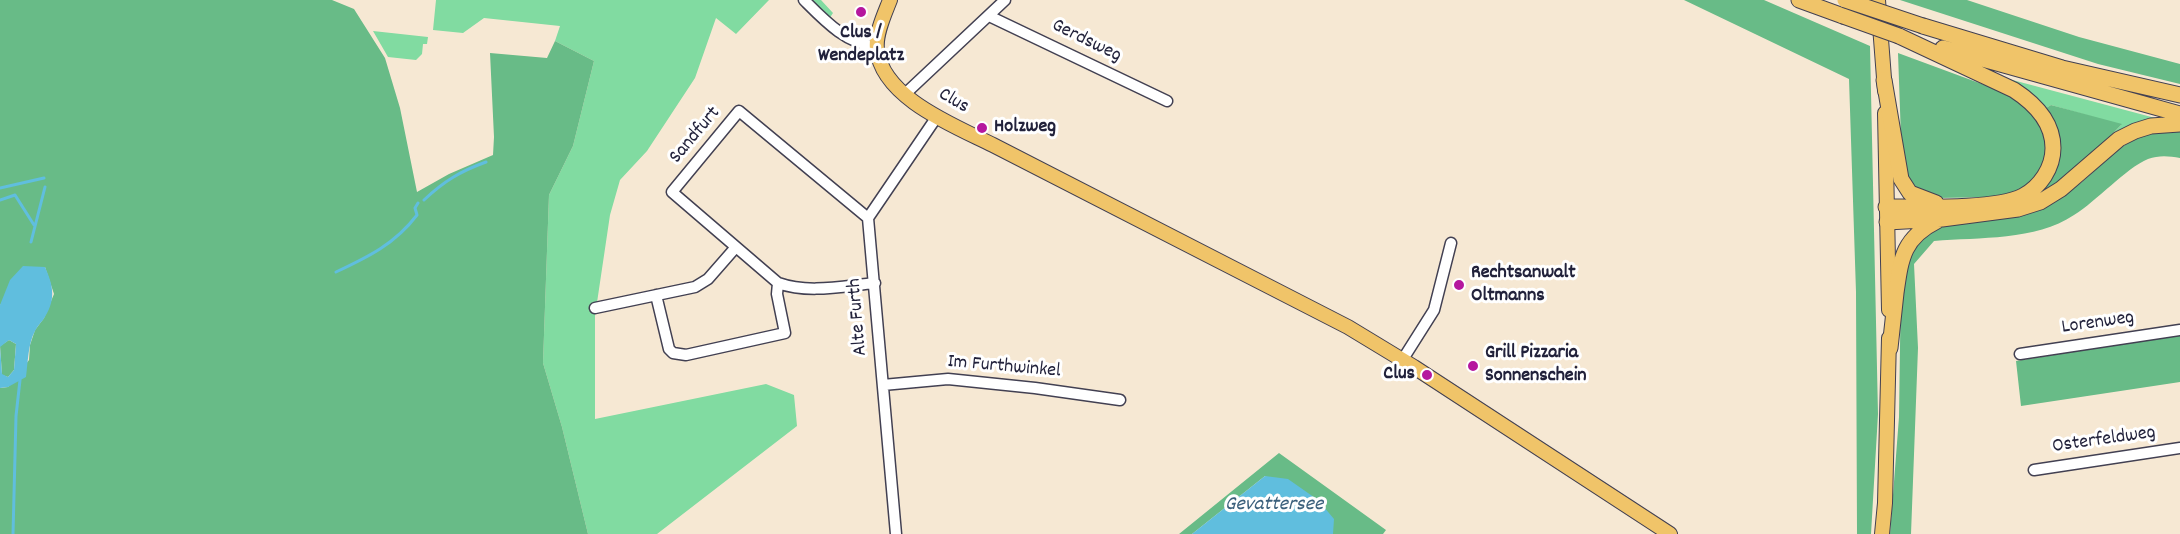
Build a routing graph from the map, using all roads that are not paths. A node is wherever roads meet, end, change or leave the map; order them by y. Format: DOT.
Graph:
graph roads {
  1 [pos="804,0"];
  2 [pos="890,0"];
  3 [pos="1005,0"];
  4 [pos="1798,0"];
  5 [pos="1845,0"];
  6 [pos="1878,0"];
  7 [pos="989,16"];
  8 [pos="1923,45"];
  9 [pos="876,46"];
  10 [pos="1884,80"];
  11 [pos="905,94"];
  12 [pos="2180,95"];
  13 [pos="1167,101"];
  14 [pos="2180,114"];
  15 [pos="936,118"];
  16 [pos="2180,124"];
  17 [pos="1945,212"];
  18 [pos="1886,215"];
  19 [pos="868,218"];
  20 [pos="1451,243"];
  21 [pos="736,247"];
  22 [pos="778,283"];
  23 [pos="875,283"];
  24 [pos="656,296"];
  25 [pos="595,308"];
  26 [pos="2180,330"];
  27 [pos="1890,348"];
  28 [pos="2020,354"];
  29 [pos="1403,359"];
  30 [pos="884,385"];
  31 [pos="1120,400"];
  32 [pos="2180,448"];
  33 [pos="2034,470"];
  34 [pos="896,534"];
  35 [pos="1670,534"];
  36 [pos="1882,534"];
  1 -- 9 [label="street"];
  2 -- 9 [label="main road"];
  3 -- 7 [label="street"];
  4 -- 8 [label="highway, bridge"];
  5 -- 12 [label="highway, bridge"];
  6 -- 10 [label="main road"];
  7 -- 11 [label="street"];
  7 -- 13 [label="street, Gerdsweg"];
  8 -- 14 [label="highway"];
  8 -- 17 [label="highway"];
  9 -- 11 [label="main road, Clus"];
  10 -- 17 [label="highway"];
  10 -- 18 [label="main road"];
  11 -- 15 [label="main road, Clus"];
  15 -- 19 [label="street"];
  15 -- 29 [label="main road, Clus"];
  16 -- 17 [label="highway"];
  17 -- 18 [label="highway"];
  17 -- 27 [label="highway"];
  18 -- 27 [label="main road"];
  19 -- 21 [label="street, Sandfurt"];
  19 -- 23 [label="street, Alte Furth"];
  20 -- 29 [label="street"];
  21 -- 22 [label="street, Sandfurt"];
  21 -- 24 [label="street"];
  22 -- 23 [label="street, Sandfurt"];
  22 -- 24 [label="street"];
  23 -- 30 [label="street, Alte Furth"];
  24 -- 25 [label="street"];
  26 -- 28 [label="street, Lorenweg"];
  27 -- 36 [label="main road"];
  29 -- 35 [label="main road, Clus"];
  30 -- 31 [label="street, Im Furthwinkel"];
  30 -- 34 [label="street, Alte Furth"];
  32 -- 33 [label="street, Osterfeldweg"];
}
